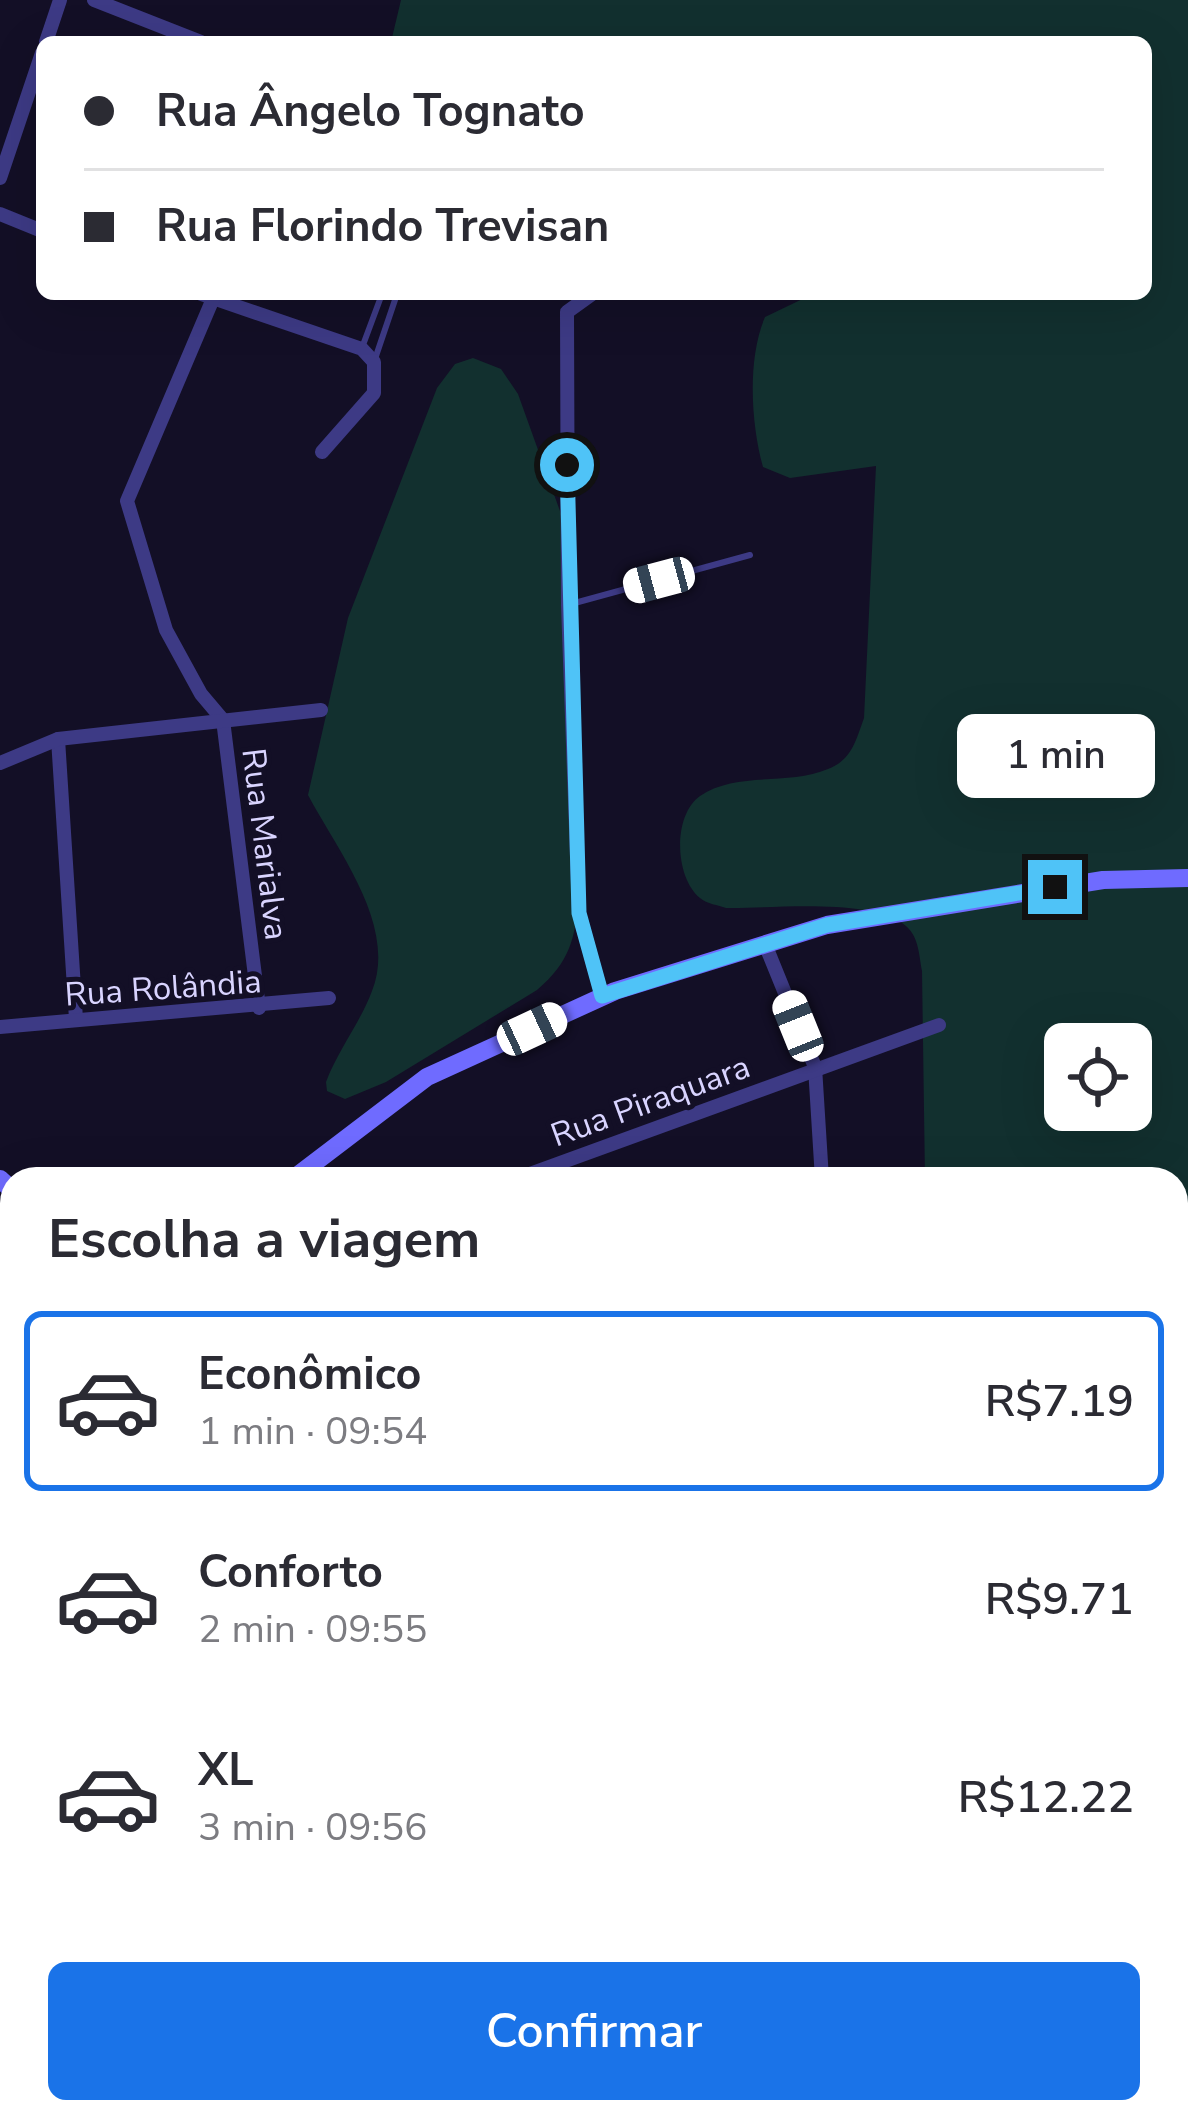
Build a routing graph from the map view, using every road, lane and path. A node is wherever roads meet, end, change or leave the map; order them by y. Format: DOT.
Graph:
graph roads {
  1 [pos="60,0"];
  2 [pos="94,0"];
  3 [pos="48,36"];
  4 [pos="186,36"];
  5 [pos="36,71"];
  6 [pos="0,178"];
  7 [pos="0,214"];
  8 [pos="36,229"];
  9 [pos="208,300"];
  10 [pos="221,300"];
  11 [pos="380,300"];
  12 [pos="395,300"];
  13 [pos="581,300"];
  14 [pos="362,349"];
  15 [pos="374,362"];
  16 [pos="322,452"];
  17 [pos="750,555"];
  18 [pos="568,605"];
  19 [pos="321,710"];
  20 [pos="223,720"];
  21 [pos="58,739"];
  22 [pos="0,763"];
  23 [pos="1188,878"];
  24 [pos="765,944"];
  25 [pos="602,996"];
  26 [pos="329,998"];
  27 [pos="259,1008"];
  28 [pos="76,1019"];
  29 [pos="939,1025"];
  30 [pos="0,1027"];
  31 [pos="815,1067"];
  32 [pos="309,1167"];
  33 [pos="548,1167"];
  34 [pos="821,1167"];
  1 -- 3 [label="street"];
  2 -- 4 [label="street"];
  5 -- 6 [label="street"];
  7 -- 8 [label="street"];
  9 -- 20 [label="street, Rua Marialva"];
  10 -- 14 [label="street"];
  11 -- 14 [label="lane"];
  12 -- 15 [label="lane"];
  13 -- 18 [label="street"];
  14 -- 15 [label="street"];
  15 -- 16 [label="street"];
  17 -- 18 [label="lane"];
  18 -- 25 [label="street"];
  19 -- 20 [label="street"];
  20 -- 21 [label="street"];
  20 -- 27 [label="street, Rua Marialva"];
  21 -- 22 [label="street"];
  21 -- 28 [label="street"];
  23 -- 24 [label="street"];
  24 -- 25 [label="street"];
  24 -- 31 [label="street"];
  25 -- 32 [label="street"];
  26 -- 27 [label="street, Rua Rolândia"];
  27 -- 28 [label="street, Rua Rolândia"];
  28 -- 30 [label="street, Rua Rolândia"];
  29 -- 31 [label="street, Rua Piraquara"];
  31 -- 33 [label="street, Rua Piraquara"];
  31 -- 34 [label="street"];
}
